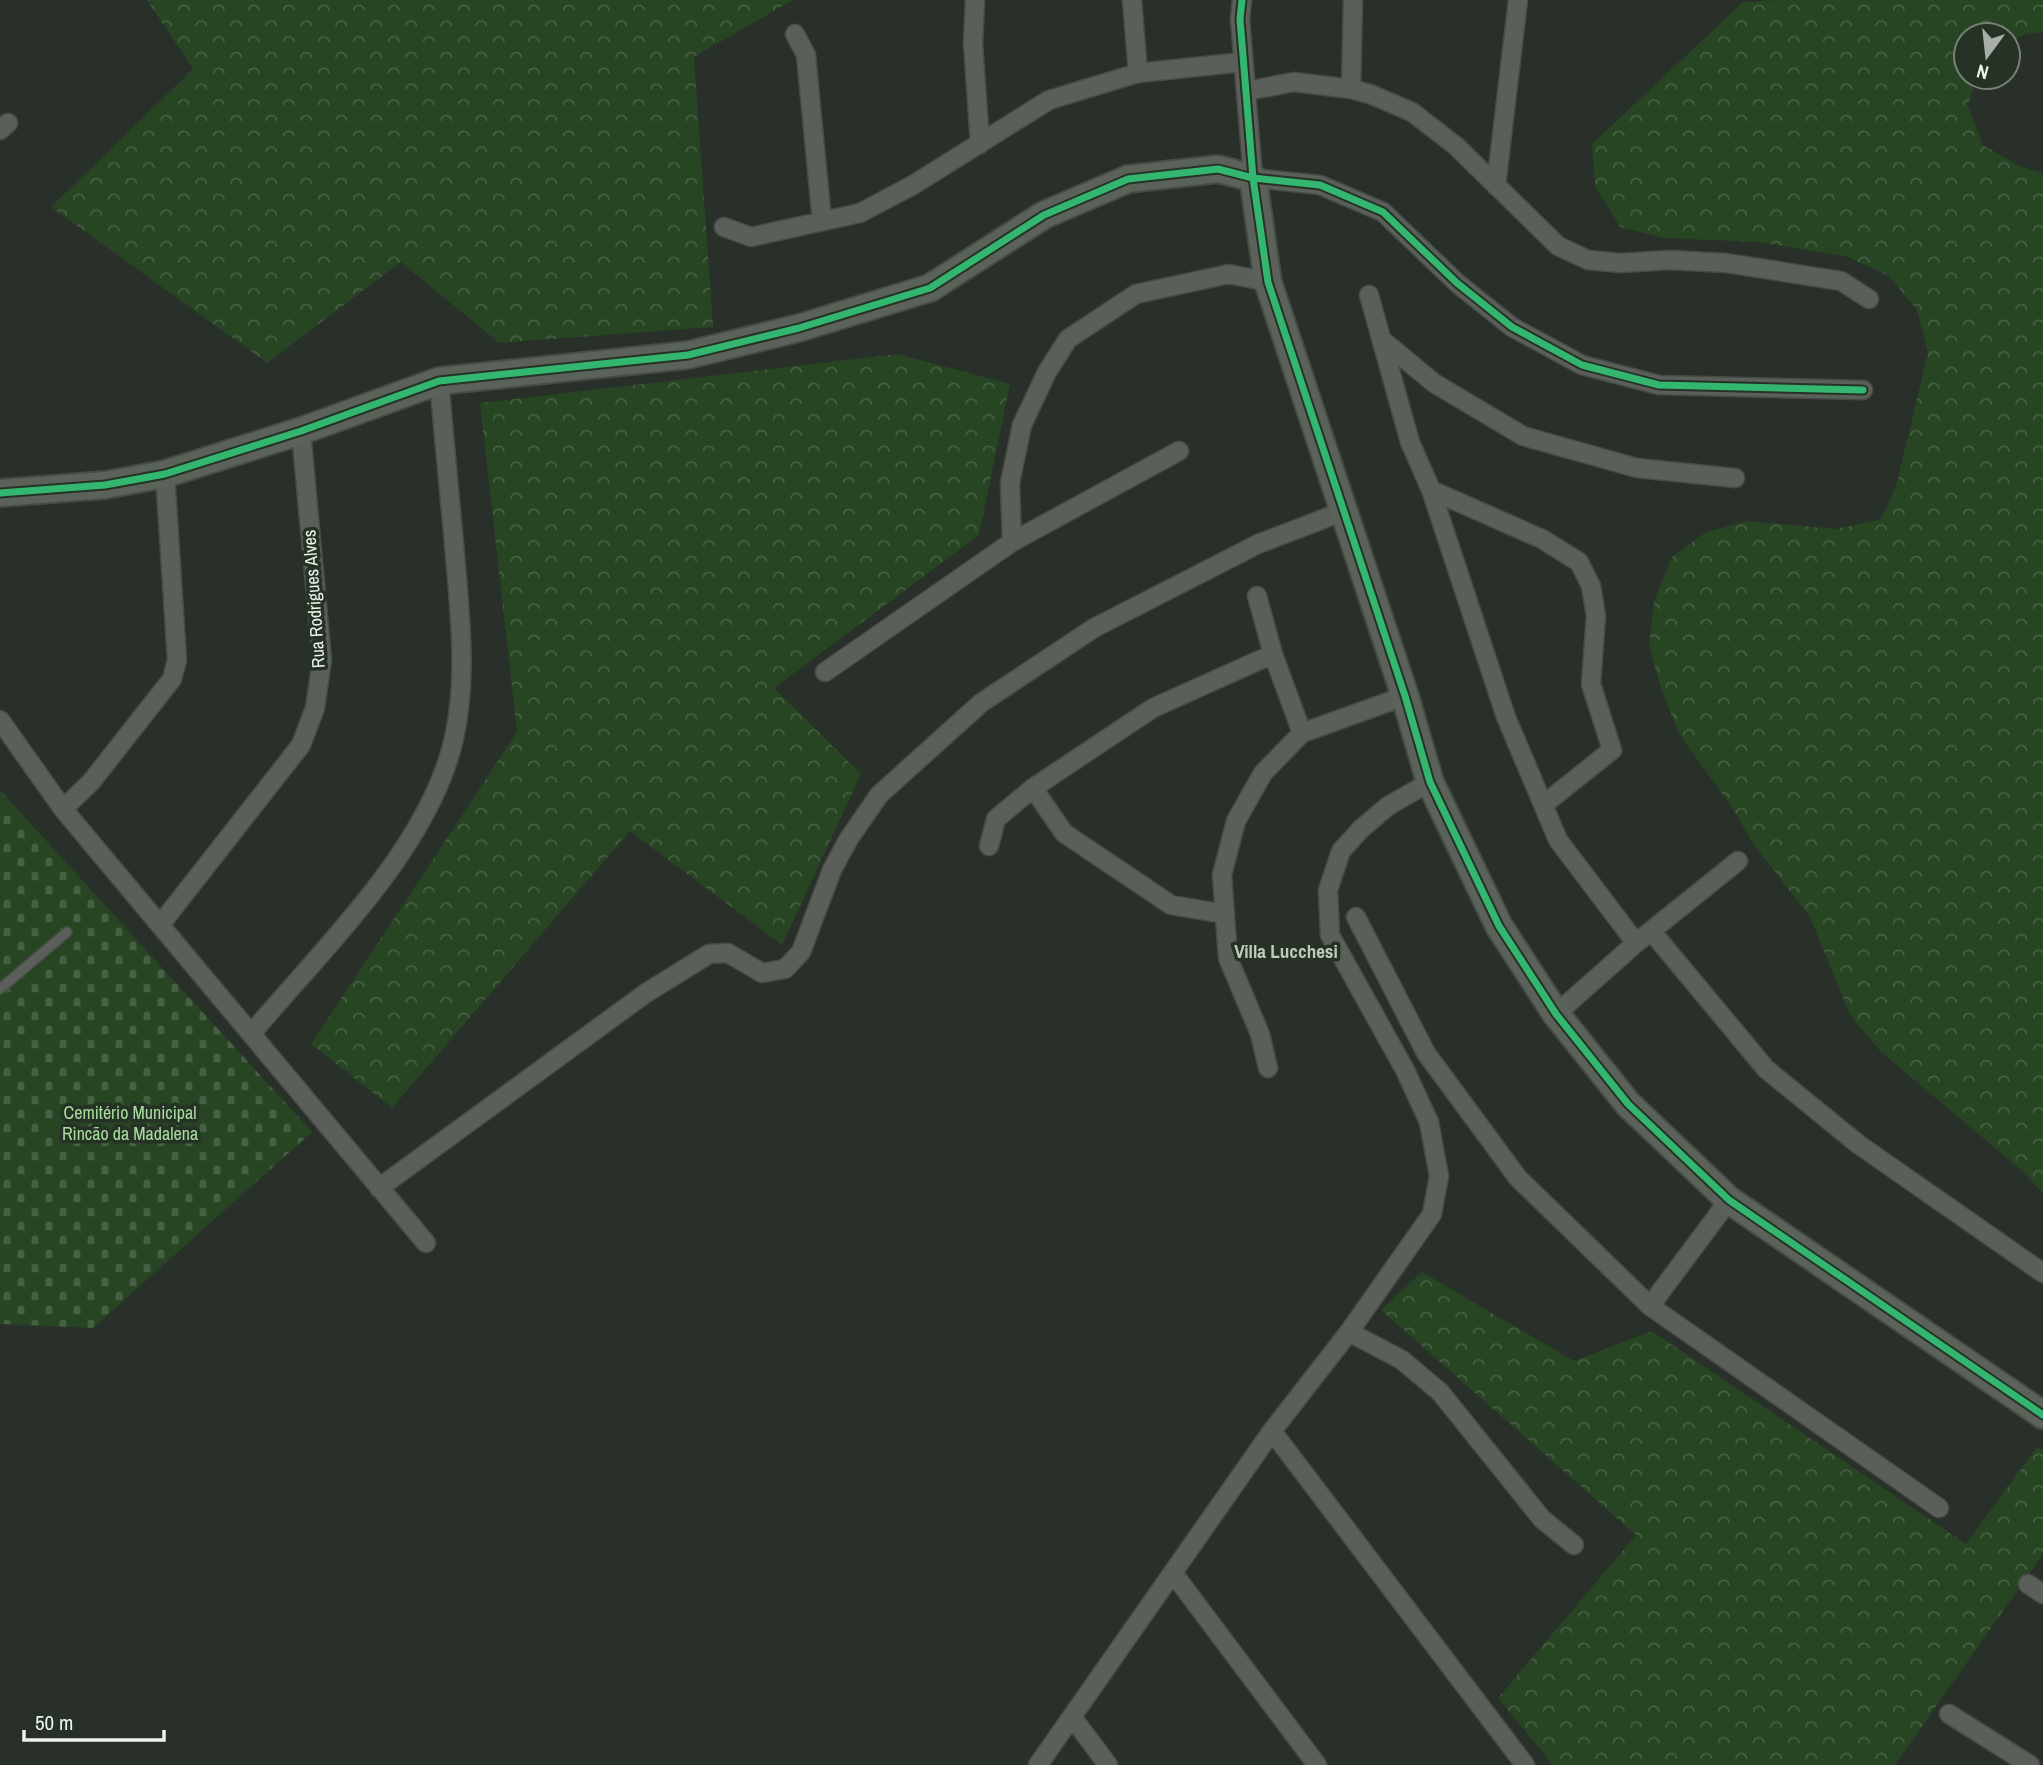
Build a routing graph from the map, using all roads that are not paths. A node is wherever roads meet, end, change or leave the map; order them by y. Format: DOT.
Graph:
graph roads {
  1 [pos="975,0"];
  2 [pos="1132,0"];
  3 [pos="1242,0"];
  4 [pos="1353,0"];
  5 [pos="1518,0"];
  6 [pos="794,34"];
  7 [pos="1243,62"];
  8 [pos="1138,73"];
  9 [pos="1351,89"];
  10 [pos="1246,90"];
  11 [pos="980,144"];
  12 [pos="1253,178"];
  13 [pos="1496,186"];
  14 [pos="822,221"];
  15 [pos="724,227"];
  16 [pos="1268,282"];
  17 [pos="1369,295"];
  18 [pos="1869,299"];
  19 [pos="1382,340"];
  20 [pos="439,381"];
  21 [pos="1863,390"];
  22 [pos="301,431"];
  23 [pos="1178,451"];
  24 [pos="165,474"];
  25 [pos="1735,478"];
  26 [pos="1431,490"];
  27 [pos="0,493"];
  28 [pos="1344,511"];
  29 [pos="1012,542"];
  30 [pos="1257,596"];
  31 [pos="1273,654"];
  32 [pos="825,672"];
  33 [pos="1405,696"];
  34 [pos="0,720"];
  35 [pos="1302,733"];
  36 [pos="1430,782"];
  37 [pos="1033,788"];
  38 [pos="1543,805"];
  39 [pos="63,809"];
  40 [pos="989,846"];
  41 [pos="1738,861"];
  42 [pos="1225,914"];
  43 [pos="1356,917"];
  44 [pos="160,925"];
  45 [pos="67,932"];
  46 [pos="1652,932"];
  47 [pos="1636,943"];
  48 [pos="0,989"];
  49 [pos="1556,1014"];
  50 [pos="251,1034"];
  51 [pos="1268,1068"];
  52 [pos="379,1188"];
  53 [pos="1729,1200"];
  54 [pos="426,1243"];
  55 [pos="2043,1273"];
  56 [pos="1650,1306"];
  57 [pos="1349,1332"];
  58 [pos="2043,1415"];
  59 [pos="1272,1431"];
  60 [pos="1939,1508"];
  61 [pos="1574,1545"];
  62 [pos="1173,1573"];
  63 [pos="1949,1714"];
  64 [pos="1072,1717"];
  65 [pos="1038,1765"];
  66 [pos="1108,1765"];
  67 [pos="1317,1765"];
  68 [pos="1525,1765"];
  69 [pos="2030,1765"];
  1 -- 11 [label="street"];
  2 -- 8 [label="street"];
  3 -- 7 [label="street"];
  4 -- 9 [label="street"];
  5 -- 13 [label="street"];
  6 -- 14 [label="street"];
  7 -- 8 [label="street"];
  7 -- 10 [label="street"];
  8 -- 11 [label="street"];
  9 -- 10 [label="street"];
  9 -- 13 [label="street"];
  10 -- 12 [label="street"];
  11 -- 14 [label="street"];
  12 -- 16 [label="street"];
  12 -- 20 [label="street"];
  12 -- 21 [label="street"];
  13 -- 18 [label="street"];
  14 -- 15 [label="street"];
  16 -- 28 [label="street"];
  16 -- 29 [label="street"];
  17 -- 19 [label="street"];
  19 -- 25 [label="street"];
  19 -- 26 [label="street"];
  20 -- 22 [label="street"];
  20 -- 50 [label="street"];
  22 -- 24 [label="street"];
  22 -- 44 [label="street, Rua Rodrigues Alves"];
  23 -- 29 [label="street"];
  24 -- 27 [label="street"];
  24 -- 39 [label="street"];
  26 -- 38 [label="street"];
  26 -- 38 [label="street"];
  28 -- 33 [label="street"];
  28 -- 52 [label="street"];
  29 -- 32 [label="street"];
  30 -- 31 [label="street"];
  31 -- 35 [label="street"];
  31 -- 37 [label="street"];
  33 -- 35 [label="street"];
  33 -- 36 [label="street"];
  34 -- 39 [label="street"];
  35 -- 42 [label="street"];
  36 -- 49 [label="street"];
  36 -- 57 [label="street"];
  37 -- 40 [label="street"];
  37 -- 42 [label="street"];
  38 -- 47 [label="street"];
  39 -- 44 [label="street"];
  41 -- 46 [label="street"];
  42 -- 51 [label="street"];
  43 -- 56 [label="street"];
  44 -- 50 [label="street"];
  45 -- 48 [label="lane"];
  46 -- 47 [label="street"];
  46 -- 55 [label="street"];
  47 -- 49 [label="street"];
  49 -- 53 [label="street"];
  50 -- 52 [label="street"];
  52 -- 54 [label="street"];
  53 -- 56 [label="street"];
  53 -- 58 [label="street"];
  56 -- 60 [label="street"];
  57 -- 59 [label="street"];
  57 -- 61 [label="street"];
  59 -- 62 [label="street"];
  59 -- 68 [label="street"];
  62 -- 64 [label="street"];
  62 -- 67 [label="street"];
  63 -- 69 [label="street"];
  64 -- 65 [label="street"];
  64 -- 66 [label="street"];
}
